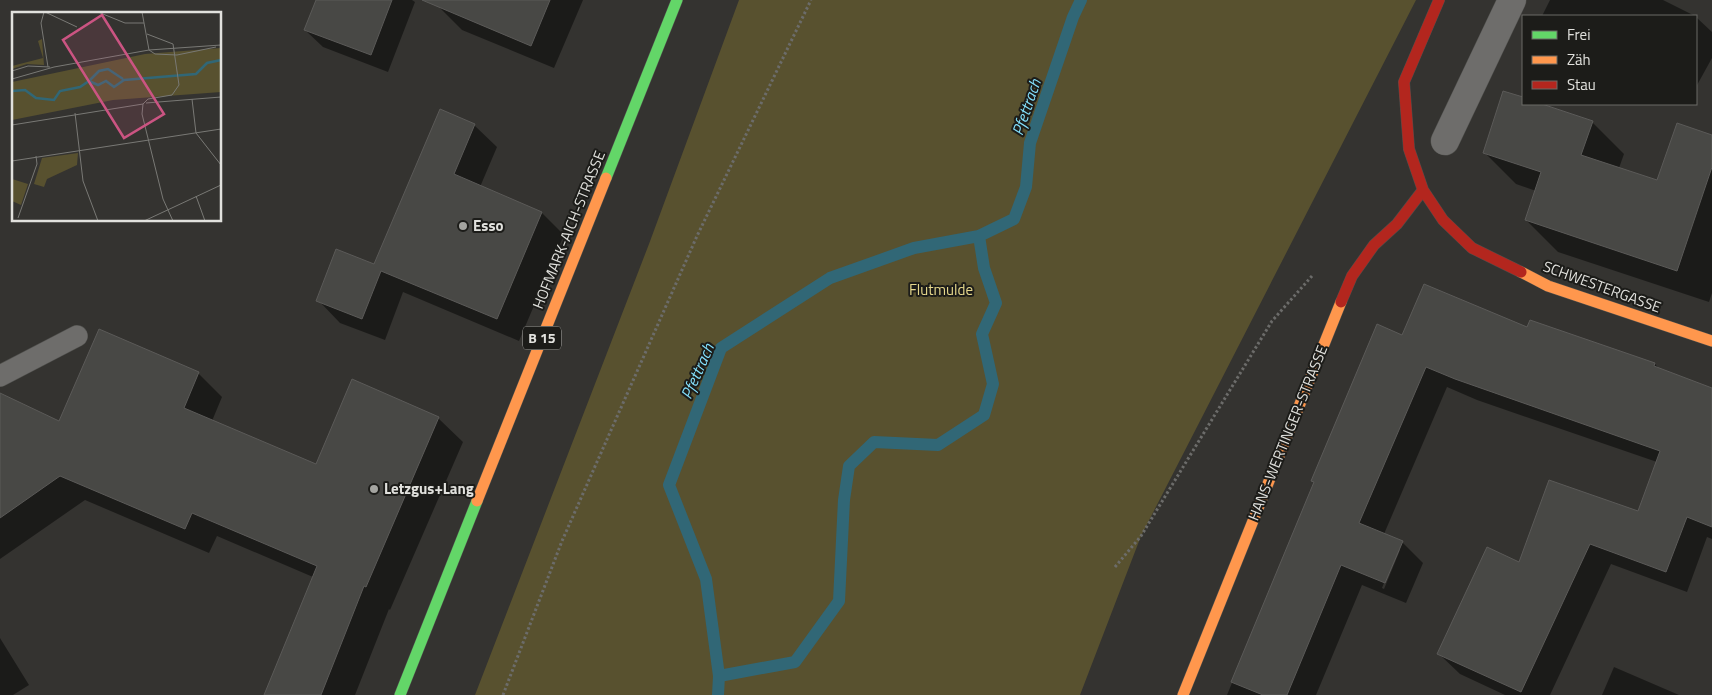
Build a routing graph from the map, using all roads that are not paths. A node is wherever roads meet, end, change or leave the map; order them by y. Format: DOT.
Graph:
graph roads {
  1 [pos="677,0"];
  2 [pos="1438,0"];
  3 [pos="1512,0"];
  4 [pos="1445,141"];
  5 [pos="1423,190"];
  6 [pos="78,336"];
  7 [pos="1712,341"];
  8 [pos="0,376"];
  9 [pos="400,695"];
  10 [pos="1183,695"];
  1 -- 9 [label="street, HOFMARK-AICH-STRASSE / B 15"];
  2 -- 5 [label="street, SCHWESTERGASSE"];
  3 -- 4 [label="street"];
  5 -- 7 [label="street, SCHWESTERGASSE"];
  5 -- 10 [label="street, HANS-WERTINGER-STRASSE"];
  6 -- 8 [label="lane"];
}
